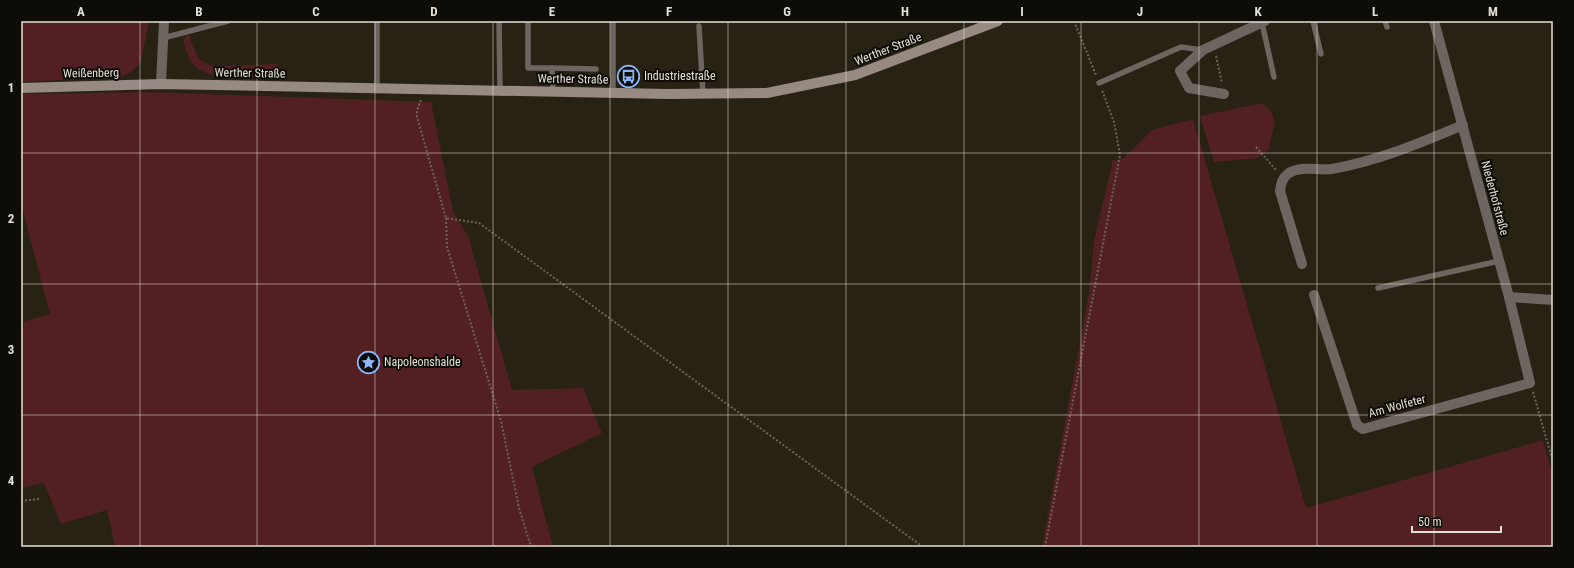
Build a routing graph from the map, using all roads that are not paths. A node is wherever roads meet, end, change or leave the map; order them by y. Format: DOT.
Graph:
graph roads {
  1 [pos="164,21"];
  2 [pos="228,21"];
  3 [pos="377,21"];
  4 [pos="499,21"];
  5 [pos="528,21"];
  6 [pos="613,21"];
  7 [pos="998,21"];
  8 [pos="1313,21"];
  9 [pos="1434,21"];
  10 [pos="1263,22"];
  11 [pos="699,26"];
  12 [pos="163,38"];
  13 [pos="1203,50"];
  14 [pos="1321,54"];
  15 [pos="552,68"];
  16 [pos="596,69"];
  17 [pos="1274,77"];
  18 [pos="1099,83"];
  19 [pos="161,84"];
  20 [pos="21,88"];
  21 [pos="377,89"];
  22 [pos="500,91"];
  23 [pos="553,91"];
  24 [pos="612,92"];
  25 [pos="702,94"];
  26 [pos="1224,94"];
  27 [pos="1463,125"];
  28 [pos="1499,261"];
  29 [pos="1302,264"];
  30 [pos="1378,288"];
  31 [pos="1314,295"];
  32 [pos="1509,297"];
  33 [pos="1553,300"];
  34 [pos="1530,383"];
  1 -- 12 [label="street"];
  2 -- 12 [label="lane"];
  3 -- 21 [label="lane"];
  4 -- 22 [label="lane"];
  5 -- 15 [label="lane"];
  6 -- 24 [label="lane"];
  7 -- 25 [label="street, Werther Straße"];
  8 -- 14 [label="lane"];
  9 -- 27 [label="street, Niederhofstraße"];
  10 -- 13 [label="street"];
  10 -- 17 [label="lane"];
  11 -- 25 [label="lane"];
  12 -- 19 [label="street"];
  13 -- 18 [label="lane"];
  13 -- 26 [label="street"];
  15 -- 16 [label="lane"];
  15 -- 23 [label="lane"];
  19 -- 20 [label="street, Weißenberg"];
  19 -- 21 [label="street, Werther Straße"];
  21 -- 22 [label="street, Werther Straße"];
  22 -- 23 [label="street, Werther Straße"];
  23 -- 24 [label="street, Werther Straße"];
  24 -- 25 [label="street, Werther Straße"];
  27 -- 28 [label="street, Niederhofstraße"];
  27 -- 29 [label="street"];
  28 -- 30 [label="lane"];
  28 -- 32 [label="street, Niederhofstraße"];
  31 -- 34 [label="street, Am Wolfeter"];
  32 -- 33 [label="street"];
  32 -- 34 [label="street, Niederhofstraße"];
}
